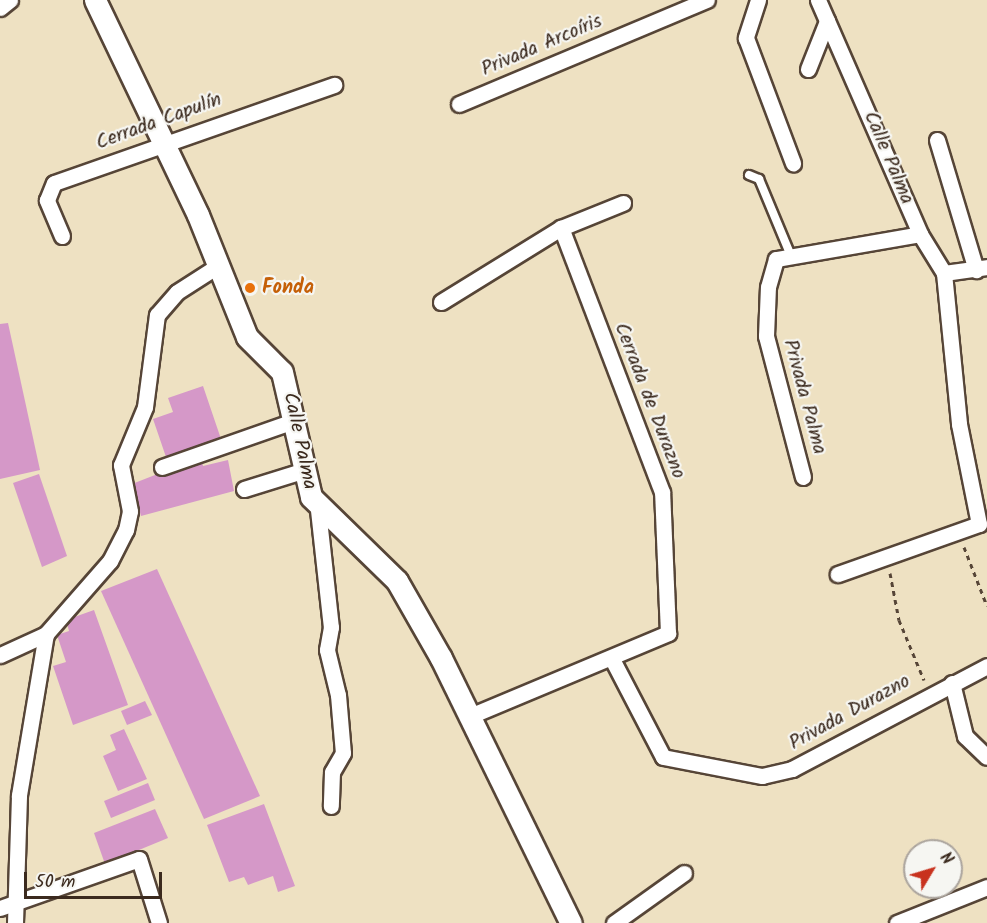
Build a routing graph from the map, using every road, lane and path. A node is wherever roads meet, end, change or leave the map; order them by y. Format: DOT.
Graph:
graph roads {
  1 [pos="10,0"];
  2 [pos="94,0"];
  3 [pos="706,0"];
  4 [pos="758,0"];
  5 [pos="818,0"];
  6 [pos="0,8"];
  7 [pos="827,21"];
  8 [pos="808,69"];
  9 [pos="334,85"];
  10 [pos="459,104"];
  11 [pos="937,140"];
  12 [pos="159,142"];
  13 [pos="793,163"];
  14 [pos="749,176"];
  15 [pos="624,203"];
  16 [pos="561,228"];
  17 [pos="921,234"];
  18 [pos="62,236"];
  19 [pos="791,256"];
  20 [pos="219,265"];
  21 [pos="982,269"];
  22 [pos="944,273"];
  23 [pos="441,302"];
  24 [pos="296,420"];
  25 [pos="162,467"];
  26 [pos="305,470"];
  27 [pos="803,477"];
  28 [pos="244,489"];
  29 [pos="318,510"];
  30 [pos="966,530"];
  31 [pos="892,560"];
  32 [pos="838,574"];
  33 [pos="987,606"];
  34 [pos="46,634"];
  35 [pos="0,655"];
  36 [pos="612,659"];
  37 [pos="987,666"];
  38 [pos="952,683"];
  39 [pos="929,693"];
  40 [pos="470,716"];
  41 [pos="987,757"];
  42 [pos="331,806"];
  43 [pos="684,873"];
  44 [pos="987,887"];
  45 [pos="19,901"];
  46 [pos="0,908"];
  47 [pos="15,923"];
  48 [pos="159,923"];
  49 [pos="571,923"];
  50 [pos="614,923"];
  51 [pos="897,923"];
  1 -- 6 [label="street"];
  2 -- 12 [label="street, Calle Palma"];
  3 -- 10 [label="street, Privada Arcoíris"];
  4 -- 13 [label="street"];
  5 -- 7 [label="street, Calle Palma"];
  7 -- 8 [label="street"];
  7 -- 17 [label="street, Calle Palma"];
  9 -- 12 [label="street, Cerrada Capulín"];
  11 -- 21 [label="street"];
  12 -- 18 [label="street, Cerrada Capulín"];
  12 -- 20 [label="street, Calle Palma"];
  14 -- 19 [label="lane"];
  15 -- 16 [label="street"];
  16 -- 23 [label="street"];
  16 -- 36 [label="street, Cerrada de Durazno"];
  17 -- 19 [label="street"];
  17 -- 22 [label="street, Calle Palma"];
  19 -- 27 [label="street, Privada Palma"];
  20 -- 24 [label="street, Calle Palma"];
  20 -- 34 [label="street"];
  21 -- 22 [label="street"];
  22 -- 30 [label="street"];
  24 -- 25 [label="street"];
  24 -- 26 [label="street, Calle Palma"];
  26 -- 28 [label="street"];
  26 -- 29 [label="street, Calle Palma"];
  29 -- 40 [label="street, Calle Palma"];
  29 -- 42 [label="street"];
  30 -- 31 [label="street"];
  30 -- 33 [label="path"];
  31 -- 32 [label="street"];
  31 -- 39 [label="path"];
  34 -- 35 [label="street"];
  34 -- 45 [label="street"];
  36 -- 39 [label="street, Privada Durazno"];
  36 -- 40 [label="street, Cerrada de Durazno"];
  37 -- 38 [label="street, Privada Durazno"];
  38 -- 39 [label="street, Privada Durazno"];
  38 -- 41 [label="street"];
  40 -- 49 [label="street, Calle Palma"];
  43 -- 50 [label="street"];
  44 -- 51 [label="street"];
  45 -- 46 [label="street"];
  45 -- 47 [label="street"];
  45 -- 48 [label="street"];
}
